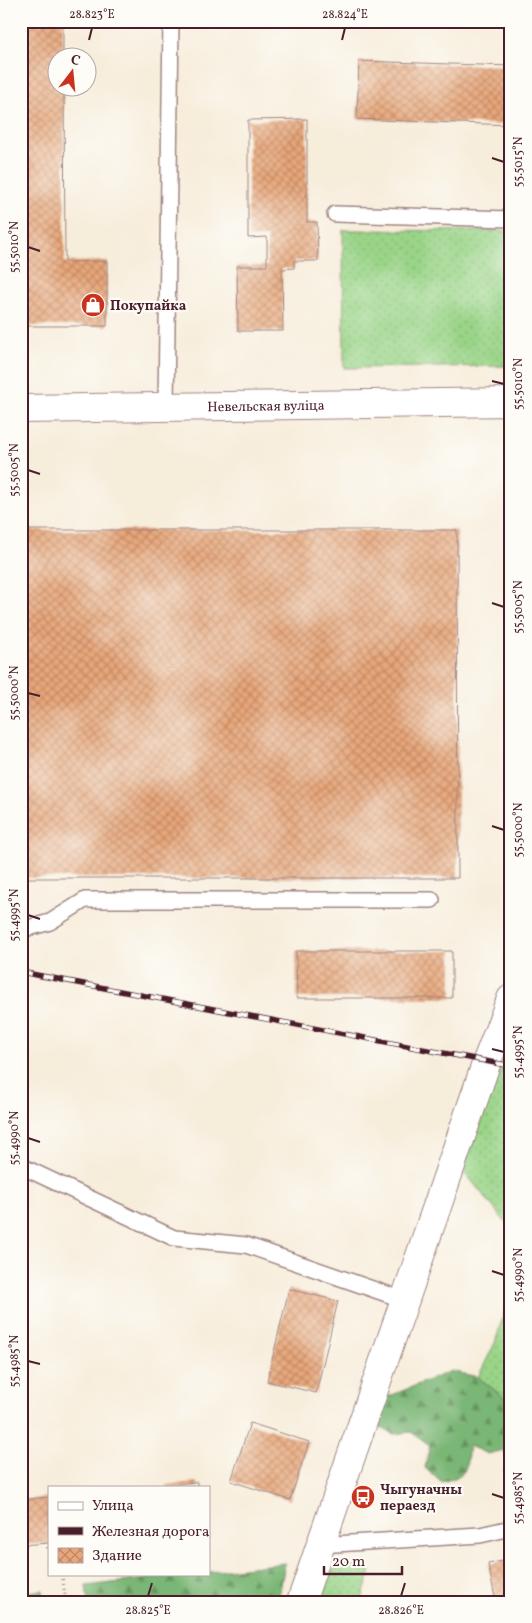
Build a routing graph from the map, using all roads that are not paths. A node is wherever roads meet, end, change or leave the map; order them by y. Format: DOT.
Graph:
graph roads {
  1 [pos="171,21"];
  2 [pos="335,214"];
  3 [pos="511,219"];
  4 [pos="511,402"];
  5 [pos="166,406"];
  6 [pos="21,409"];
  7 [pos="432,900"];
  8 [pos="21,930"];
  9 [pos="511,999"];
  10 [pos="21,1166"];
  11 [pos="404,1300"];
  12 [pos="511,1528"];
  13 [pos="319,1545"];
  14 [pos="301,1602"];
  1 -- 5 [label="lane"];
  2 -- 3 [label="lane"];
  4 -- 5 [label="street, Невельская вуліца"];
  5 -- 6 [label="street, Невельская вуліца"];
  7 -- 8 [label="lane"];
  9 -- 11 [label="street"];
  10 -- 11 [label="lane"];
  11 -- 13 [label="street"];
  12 -- 13 [label="lane"];
  13 -- 14 [label="street"];
}
